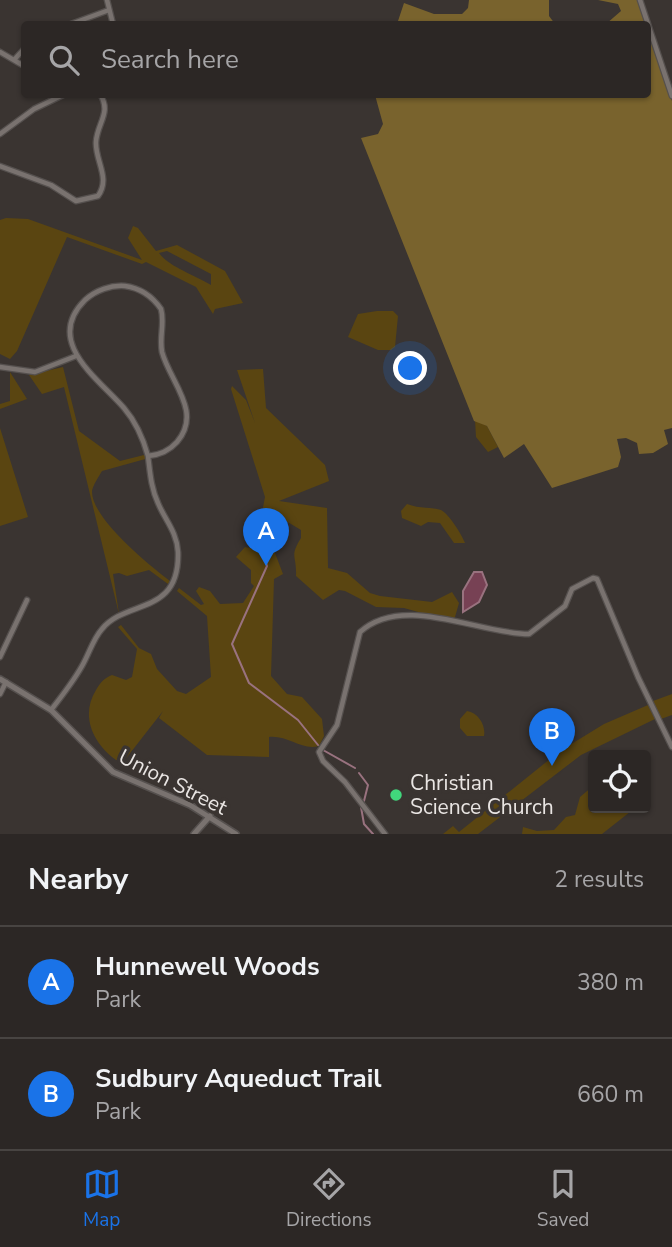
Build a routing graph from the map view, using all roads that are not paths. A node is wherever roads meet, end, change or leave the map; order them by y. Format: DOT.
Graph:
graph roads {
  1 [pos="107,0"];
  2 [pos="640,0"];
  3 [pos="109,10"];
  4 [pos="79,21"];
  5 [pos="112,21"];
  6 [pos="647,21"];
  7 [pos="651,33"];
  8 [pos="0,52"];
  9 [pos="21,52"];
  10 [pos="14,60"];
  11 [pos="21,64"];
  12 [pos="672,96"];
  13 [pos="52,98"];
  14 [pos="101,98"];
  15 [pos="0,134"];
  16 [pos="0,166"];
  17 [pos="76,356"];
  18 [pos="0,367"];
  19 [pos="148,456"];
  20 [pos="27,600"];
  21 [pos="0,657"];
  22 [pos="2,681"];
  23 [pos="0,694"];
  24 [pos="51,710"];
  25 [pos="672,747"];
  26 [pos="210,816"];
  27 [pos="194,834"];
  28 [pos="236,834"];
  29 [pos="385,834"];
  1 -- 3 [label="street"];
  2 -- 6 [label="street"];
  3 -- 4 [label="street"];
  3 -- 5 [label="street"];
  7 -- 12 [label="street"];
  8 -- 10 [label="street"];
  9 -- 10 [label="street"];
  10 -- 11 [label="street"];
  13 -- 15 [label="street"];
  14 -- 16 [label="street"];
  17 -- 18 [label="street"];
  17 -- 19 [label="street"];
  17 -- 19 [label="street"];
  19 -- 24 [label="street"];
  20 -- 21 [label="street"];
  22 -- 23 [label="street"];
  22 -- 24 [label="street, Union Street"];
  24 -- 26 [label="street, Union Street"];
  25 -- 29 [label="street"];
  26 -- 27 [label="street"];
  26 -- 28 [label="street, Union Street"];
}
